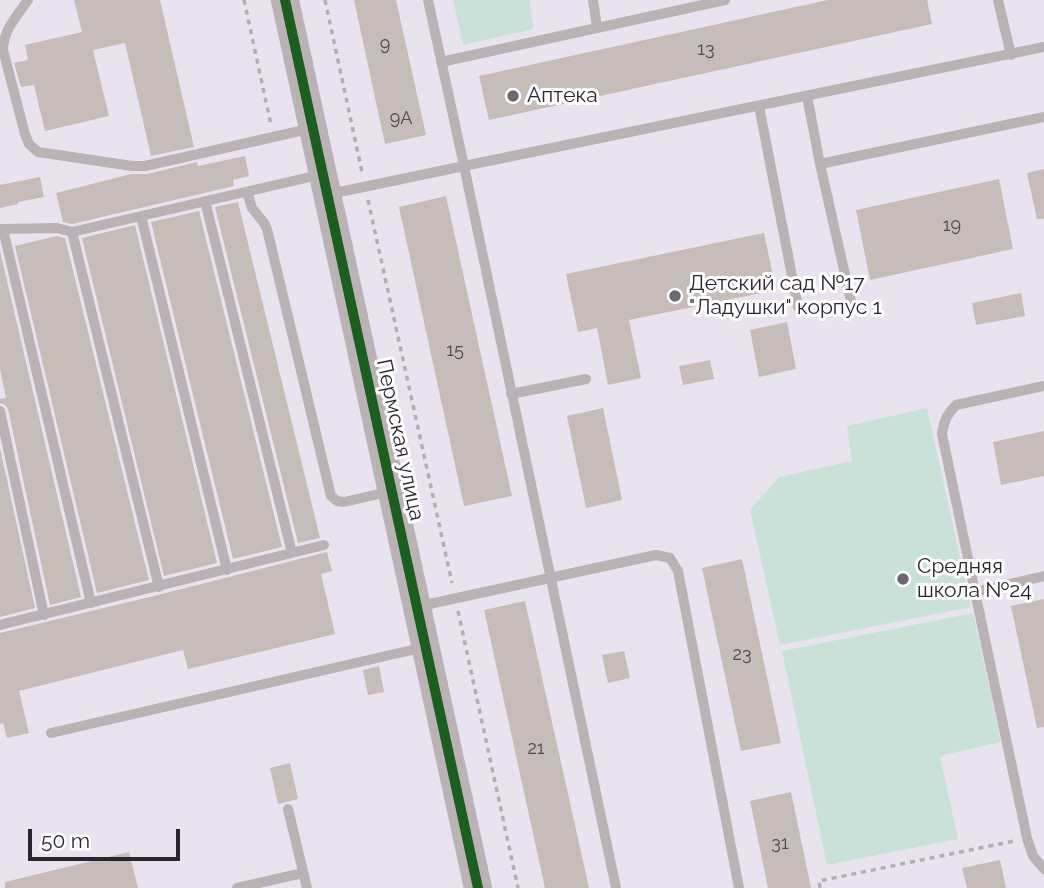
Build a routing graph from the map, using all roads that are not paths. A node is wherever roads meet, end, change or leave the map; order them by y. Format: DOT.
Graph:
graph roads {
  1 [pos="28,0"];
  2 [pos="285,0"];
  3 [pos="428,0"];
  4 [pos="593,0"];
  5 [pos="725,0"];
  6 [pos="998,0"];
  7 [pos="597,27"];
  8 [pos="1044,47"];
  9 [pos="1011,55"];
  10 [pos="441,62"];
  11 [pos="807,96"];
  12 [pos="759,106"];
  13 [pos="1044,117"];
  14 [pos="313,128"];
  15 [pos="820,164"];
  16 [pos="464,166"];
  17 [pos="325,185"];
  18 [pos="247,192"];
  19 [pos="205,201"];
  20 [pos="141,216"];
  21 [pos="2,229"];
  22 [pos="72,232"];
  23 [pos="851,301"];
  24 [pos="798,307"];
  25 [pos="586,379"];
  26 [pos="1044,386"];
  27 [pos="511,394"];
  28 [pos="0,411"];
  29 [pos="391,491"];
  30 [pos="324,545"];
  31 [pos="292,553"];
  32 [pos="228,570"];
  33 [pos="1044,576"];
  34 [pos="550,578"];
  35 [pos="159,587"];
  36 [pos="975,592"];
  37 [pos="91,603"];
  38 [pos="417,607"];
  39 [pos="44,615"];
  40 [pos="0,625"];
  41 [pos="425,647"];
  42 [pos="51,733"];
  43 [pos="288,809"];
  44 [pos="1044,869"];
  45 [pos="303,873"];
  46 [pos="237,888"];
  47 [pos="307,888"];
  48 [pos="478,888"];
  49 [pos="616,888"];
  50 [pos="739,888"];
  1 -- 14 [label="lane"];
  2 -- 14 [label="street, Пермская улица"];
  3 -- 10 [label="lane"];
  4 -- 7 [label="lane"];
  5 -- 7 [label="lane"];
  6 -- 9 [label="lane"];
  7 -- 10 [label="lane"];
  8 -- 9 [label="lane"];
  9 -- 11 [label="lane"];
  10 -- 16 [label="lane"];
  11 -- 12 [label="lane"];
  11 -- 15 [label="lane"];
  12 -- 16 [label="lane"];
  12 -- 24 [label="lane"];
  13 -- 15 [label="lane"];
  14 -- 17 [label="street, Пермская улица"];
  15 -- 23 [label="lane"];
  16 -- 17 [label="lane"];
  16 -- 27 [label="lane"];
  17 -- 18 [label="lane"];
  17 -- 29 [label="street, Пермская улица"];
  18 -- 19 [label="lane"];
  18 -- 29 [label="lane"];
  19 -- 20 [label="lane"];
  19 -- 31 [label="lane"];
  20 -- 22 [label="lane"];
  20 -- 32 [label="lane"];
  21 -- 22 [label="lane"];
  21 -- 37 [label="lane"];
  22 -- 35 [label="lane"];
  25 -- 27 [label="lane"];
  26 -- 36 [label="lane"];
  27 -- 34 [label="lane"];
  28 -- 39 [label="lane"];
  29 -- 38 [label="street, Пермская улица"];
  30 -- 31 [label="lane"];
  31 -- 32 [label="lane"];
  32 -- 35 [label="lane"];
  33 -- 36 [label="lane"];
  34 -- 38 [label="lane"];
  34 -- 49 [label="lane"];
  34 -- 50 [label="lane"];
  35 -- 37 [label="lane"];
  36 -- 44 [label="lane"];
  37 -- 39 [label="lane"];
  38 -- 41 [label="street, Пермская улица"];
  39 -- 40 [label="lane"];
  41 -- 42 [label="lane"];
  41 -- 48 [label="street, Пермская улица"];
  43 -- 45 [label="lane"];
  45 -- 46 [label="lane"];
  45 -- 47 [label="lane"];
}
